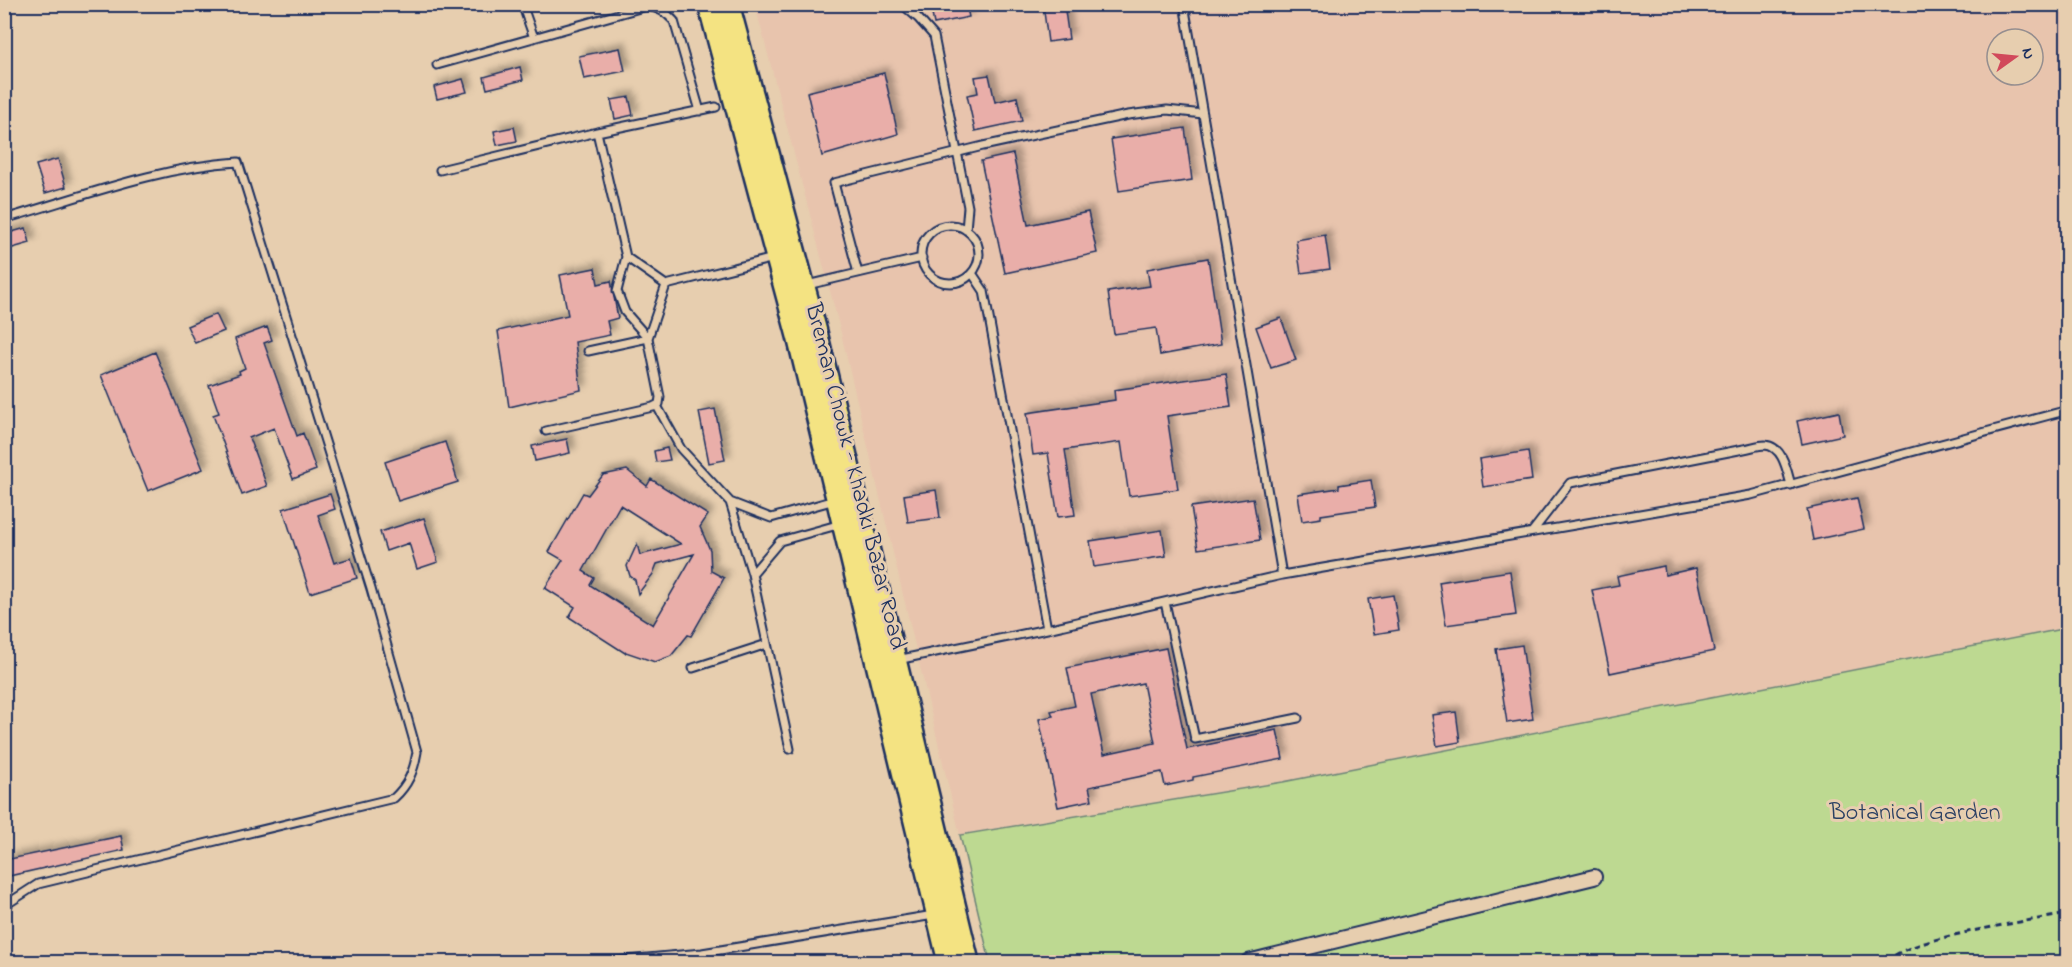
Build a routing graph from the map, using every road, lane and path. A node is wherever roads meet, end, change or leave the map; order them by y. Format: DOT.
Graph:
graph roads {
  1 [pos="522,4"];
  2 [pos="709,4"];
  3 [pos="728,4"];
  4 [pos="902,4"];
  5 [pos="1184,4"];
  6 [pos="534,38"];
  7 [pos="437,65"];
  8 [pos="716,107"];
  9 [pos="700,111"];
  10 [pos="1203,114"];
  11 [pos="597,132"];
  12 [pos="958,154"];
  13 [pos="440,170"];
  14 [pos="4,219"];
  15 [pos="966,230"];
  16 [pos="626,257"];
  17 [pos="777,257"];
  18 [pos="922,258"];
  19 [pos="858,273"];
  20 [pos="972,273"];
  21 [pos="666,285"];
  22 [pos="795,289"];
  23 [pos="648,338"];
  24 [pos="588,351"];
  25 [pos="657,406"];
  26 [pos="2067,411"];
  27 [pos="546,432"];
  28 [pos="1791,484"];
  29 [pos="838,500"];
  30 [pos="730,502"];
  31 [pos="843,524"];
  32 [pos="1532,532"];
  33 [pos="752,574"];
  34 [pos="1282,575"];
  35 [pos="1165,602"];
  36 [pos="1047,629"];
  37 [pos="767,644"];
  38 [pos="896,661"];
  39 [pos="693,668"];
  40 [pos="1298,718"];
  41 [pos="790,749"];
  42 [pos="1594,877"];
  43 [pos="4,906"];
  44 [pos="937,914"];
  45 [pos="2067,914"];
  46 [pos="604,963"];
  47 [pos="949,963"];
  48 [pos="968,963"];
  49 [pos="1248,963"];
  50 [pos="1887,963"];
  1 -- 6 [label="lane"];
  2 -- 17 [label="main road, Breman Chowk - Khadki Bazar Road"];
  3 -- 22 [label="main road, Breman Chowk - Khadki Bazar Road"];
  4 -- 12 [label="lane"];
  5 -- 10 [label="lane"];
  6 -- 7 [label="lane"];
  6 -- 9 [label="lane"];
  8 -- 9 [label="lane"];
  9 -- 11 [label="lane"];
  10 -- 12 [label="lane"];
  10 -- 34 [label="lane"];
  11 -- 13 [label="lane"];
  11 -- 16 [label="lane"];
  12 -- 15 [label="lane"];
  12 -- 19 [label="lane"];
  14 -- 43 [label="lane"];
  15 -- 18 [label="lane"];
  15 -- 20 [label="lane"];
  16 -- 21 [label="lane"];
  16 -- 23 [label="lane"];
  17 -- 21 [label="lane"];
  17 -- 22 [label="main road, Breman Chowk - Khadki Bazar Road"];
  18 -- 19 [label="lane"];
  18 -- 20 [label="lane"];
  19 -- 22 [label="lane"];
  20 -- 36 [label="lane"];
  21 -- 23 [label="lane"];
  22 -- 29 [label="main road, Breman Chowk - Khadki Bazar Road"];
  22 -- 38 [label="main road, Breman Chowk - Khadki Bazar Road"];
  23 -- 24 [label="lane"];
  23 -- 25 [label="lane"];
  25 -- 27 [label="lane"];
  25 -- 30 [label="lane"];
  26 -- 28 [label="lane"];
  28 -- 32 [label="lane"];
  28 -- 32 [label="lane"];
  29 -- 30 [label="lane"];
  29 -- 31 [label="main road, Breman Chowk - Khadki Bazar Road"];
  30 -- 33 [label="lane"];
  31 -- 33 [label="lane"];
  31 -- 44 [label="main road, Breman Chowk - Khadki Bazar Road"];
  32 -- 34 [label="lane"];
  33 -- 37 [label="lane"];
  34 -- 35 [label="lane"];
  35 -- 36 [label="lane"];
  35 -- 40 [label="lane"];
  36 -- 38 [label="lane"];
  37 -- 39 [label="lane"];
  37 -- 41 [label="lane"];
  38 -- 48 [label="main road, Breman Chowk - Khadki Bazar Road"];
  42 -- 49 [label="street"];
  44 -- 46 [label="lane"];
  44 -- 47 [label="main road, Breman Chowk - Khadki Bazar Road"];
  45 -- 50 [label="path"];
}
